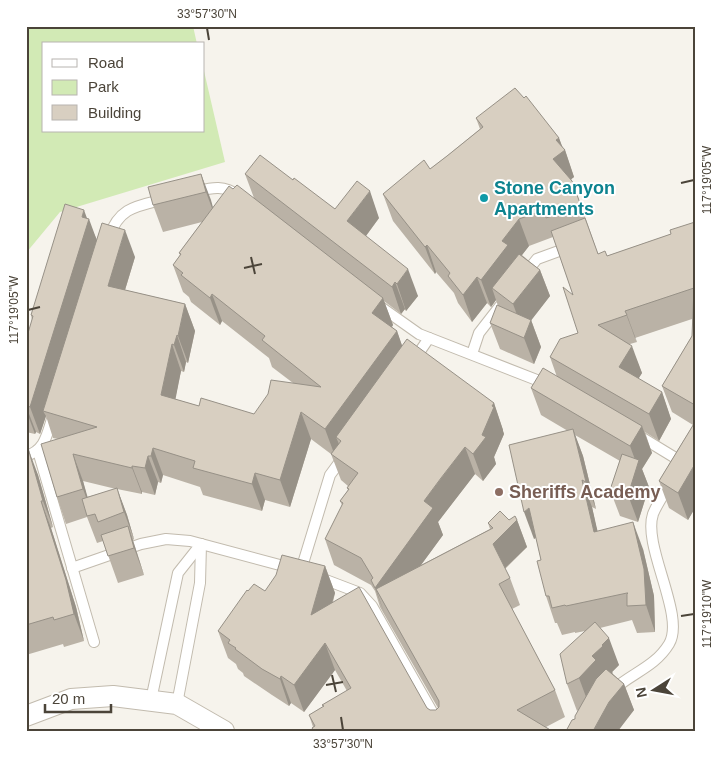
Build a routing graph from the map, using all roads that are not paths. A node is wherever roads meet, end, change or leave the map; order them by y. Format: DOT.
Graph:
graph roads {
  1 [pos="250,205"];
  2 [pos="582,242"];
  3 [pos="108,243"];
  4 [pos="520,281"];
  5 [pos="508,296"];
  6 [pos="372,300"];
  7 [pos="429,338"];
  8 [pos="472,354"];
  9 [pos="406,370"];
  10 [pos="556,389"];
  11 [pos="55,408"];
  12 [pos="629,430"];
  13 [pos="38,451"];
  14 [pos="348,451"];
  15 [pos="26,456"];
  16 [pos="201,544"];
  17 [pos="72,568"];
  18 [pos="301,570"];
  19 [pos="94,642"];
  20 [pos="151,700"];
  21 [pos="602,700"];
  22 [pos="177,704"];
  23 [pos="26,716"];
  24 [pos="224,731"];
  25 [pos="443,731"];
  1 -- 3 [label="lane"];
  2 -- 4 [label="lane"];
  5 -- 8 [label="lane"];
  6 -- 7 [label="lane"];
  7 -- 8 [label="lane"];
  7 -- 9 [label="lane"];
  8 -- 10 [label="lane"];
  11 -- 13 [label="lane"];
  12 -- 21 [label="lane"];
  13 -- 15 [label="lane"];
  13 -- 17 [label="lane"];
  14 -- 18 [label="lane"];
  16 -- 17 [label="lane"];
  16 -- 18 [label="lane"];
  16 -- 20 [label="lane"];
  16 -- 22 [label="lane"];
  17 -- 19 [label="lane"];
  18 -- 25 [label="lane"];
  20 -- 22 [label="street"];
  20 -- 23 [label="street"];
  22 -- 24 [label="street"];
}
